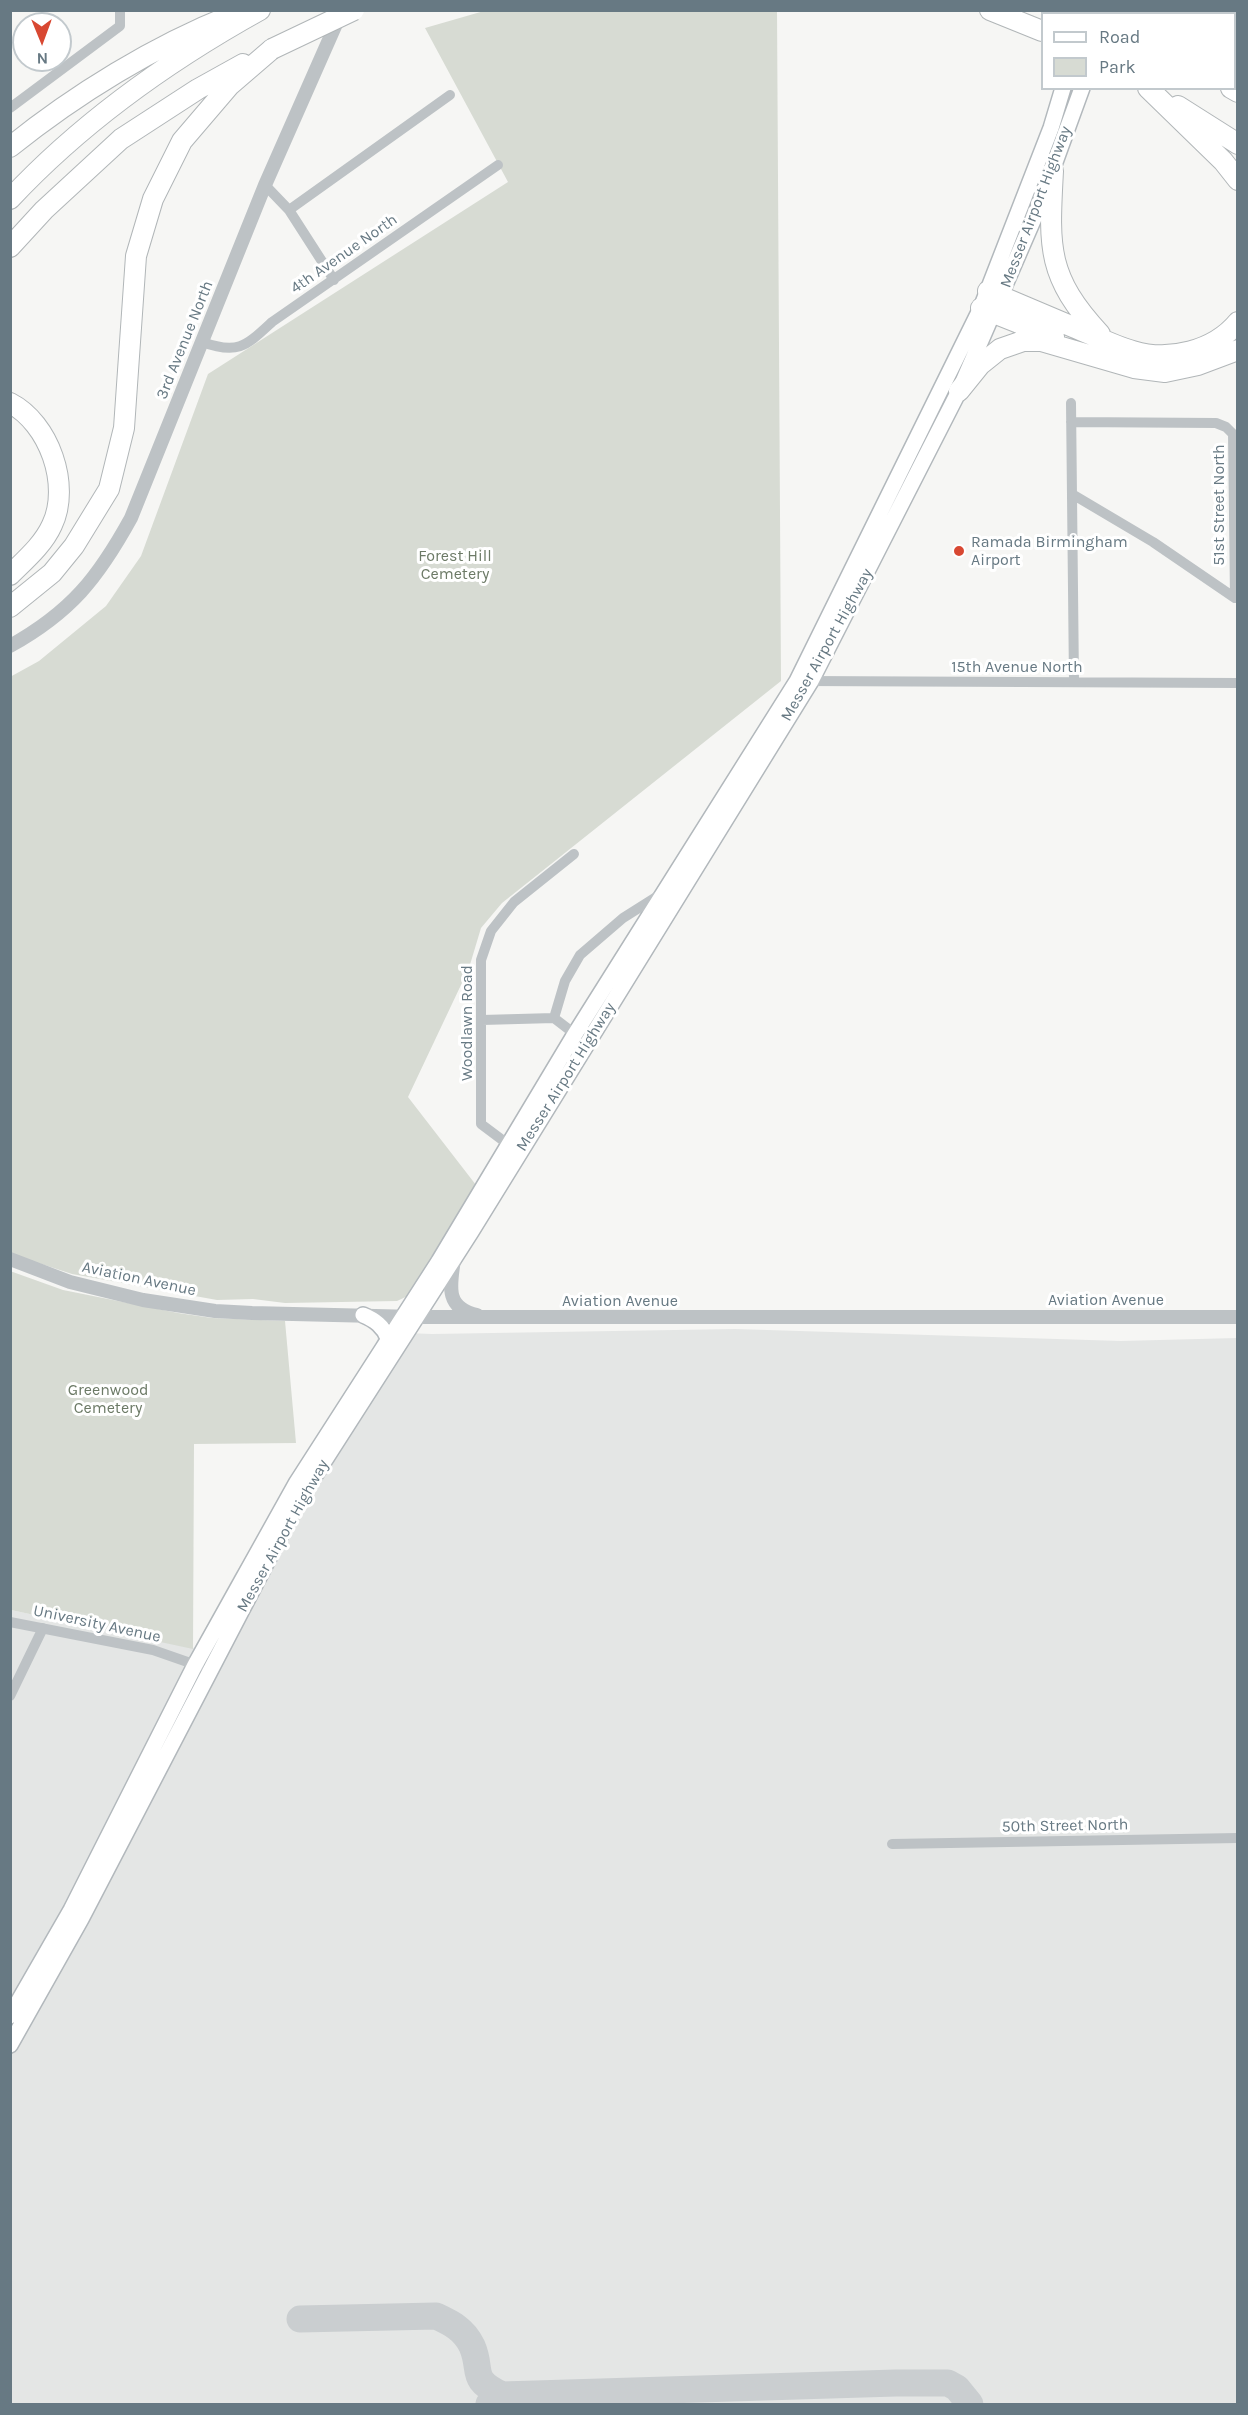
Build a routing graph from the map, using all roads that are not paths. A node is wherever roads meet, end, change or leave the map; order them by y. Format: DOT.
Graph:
graph roads {
  1 [pos="120,10"];
  2 [pos="243,10"];
  3 [pos="260,10"];
  4 [pos="342,10"];
  5 [pos="354,10"];
  6 [pos="990,10"];
  7 [pos="1041,31"];
  8 [pos="272,49"];
  9 [pos="1062,90"];
  10 [pos="1081,90"];
  11 [pos="1152,90"];
  12 [pos="1153,90"];
  13 [pos="450,95"];
  14 [pos="10,108"];
  15 [pos="1238,144"];
  16 [pos="10,147"];
  17 [pos="498,165"];
  18 [pos="1053,171"];
  19 [pos="1238,180"];
  20 [pos="265,185"];
  21 [pos="10,199"];
  22 [pos="289,210"];
  23 [pos="10,247"];
  24 [pos="334,280"];
  25 [pos="991,302"];
  26 [pos="1238,322"];
  27 [pos="1106,341"];
  28 [pos="202,342"];
  29 [pos="1238,350"];
  30 [pos="1134,368"];
  31 [pos="959,391"];
  32 [pos="10,403"];
  33 [pos="1071,403"];
  34 [pos="1071,422"];
  35 [pos="1072,494"];
  36 [pos="10,575"];
  37 [pos="10,607"];
  38 [pos="10,646"];
  39 [pos="804,681"];
  40 [pos="1074,682"];
  41 [pos="1238,683"];
  42 [pos="574,854"];
  43 [pos="665,891"];
  44 [pos="554,1018"];
  45 [pos="482,1020"];
  46 [pos="581,1039"];
  47 [pos="508,1145"];
  48 [pos="10,1259"];
  49 [pos="454,1259"];
  50 [pos="363,1315"];
  51 [pos="409,1317"];
  52 [pos="494,1317"];
  53 [pos="1238,1317"];
  54 [pos="388,1338"];
  55 [pos="10,1622"];
  56 [pos="44,1628"];
  57 [pos="195,1665"];
  58 [pos="210,1671"];
  59 [pos="10,1695"];
  60 [pos="1238,1838"];
  61 [pos="892,1844"];
  62 [pos="10,2016"];
  63 [pos="10,2045"];
  1 -- 14 [label="street"];
  2 -- 16 [label="highway"];
  3 -- 21 [label="highway"];
  4 -- 20 [label="street, 3rd Avenue North"];
  5 -- 8 [label="highway, bridge"];
  6 -- 7 [label="highway"];
  8 -- 23 [label="highway"];
  8 -- 37 [label="highway"];
  9 -- 25 [label="main road, Messer Airport Highway"];
  10 -- 18 [label="main road, Messer Airport Highway"];
  11 -- 19 [label="highway"];
  12 -- 15 [label="highway"];
  13 -- 22 [label="street"];
  17 -- 24 [label="street, 4th Avenue North"];
  18 -- 25 [label="main road, Messer Airport Highway"];
  18 -- 27 [label="highway"];
  20 -- 22 [label="street"];
  20 -- 28 [label="street, 3rd Avenue North"];
  22 -- 24 [label="street"];
  24 -- 28 [label="street, 4th Avenue North"];
  25 -- 27 [label="highway"];
  25 -- 30 [label="highway"];
  25 -- 31 [label="main road, Messer Airport Highway"];
  25 -- 39 [label="main road, Messer Airport Highway"];
  26 -- 27 [label="highway"];
  28 -- 38 [label="street, 3rd Avenue North"];
  29 -- 30 [label="highway"];
  30 -- 31 [label="highway"];
  31 -- 39 [label="main road, Messer Airport Highway"];
  32 -- 36 [label="highway"];
  33 -- 34 [label="street"];
  34 -- 35 [label="street"];
  34 -- 35 [label="street, 51st Street North"];
  35 -- 40 [label="street"];
  39 -- 40 [label="street, 15th Avenue North"];
  39 -- 43 [label="main road, Messer Airport Highway"];
  39 -- 46 [label="main road, Messer Airport Highway"];
  40 -- 41 [label="street, 15th Avenue North"];
  42 -- 45 [label="street, Woodlawn Road"];
  43 -- 44 [label="street"];
  43 -- 46 [label="main road, Messer Airport Highway"];
  44 -- 45 [label="street"];
  44 -- 46 [label="street"];
  45 -- 47 [label="street, Woodlawn Road"];
  46 -- 47 [label="main road, Messer Airport Highway"];
  46 -- 49 [label="main road, Messer Airport Highway"];
  47 -- 51 [label="main road, Messer Airport Highway"];
  48 -- 50 [label="street, Aviation Avenue"];
  49 -- 51 [label="main road, Messer Airport Highway"];
  49 -- 52 [label="street"];
  50 -- 51 [label="street, Aviation Avenue"];
  50 -- 54 [label="main road"];
  51 -- 52 [label="street, Aviation Avenue"];
  51 -- 54 [label="main road, Messer Airport Highway"];
  51 -- 58 [label="main road, Messer Airport Highway"];
  52 -- 53 [label="street, Aviation Avenue"];
  54 -- 57 [label="main road, Messer Airport Highway"];
  55 -- 56 [label="street, University Avenue"];
  56 -- 57 [label="street, University Avenue"];
  56 -- 59 [label="street"];
  57 -- 58 [label="street, University Avenue"];
  57 -- 62 [label="main road, Messer Airport Highway"];
  58 -- 63 [label="main road, Messer Airport Highway"];
  60 -- 61 [label="street, 50th Street North"];
}
